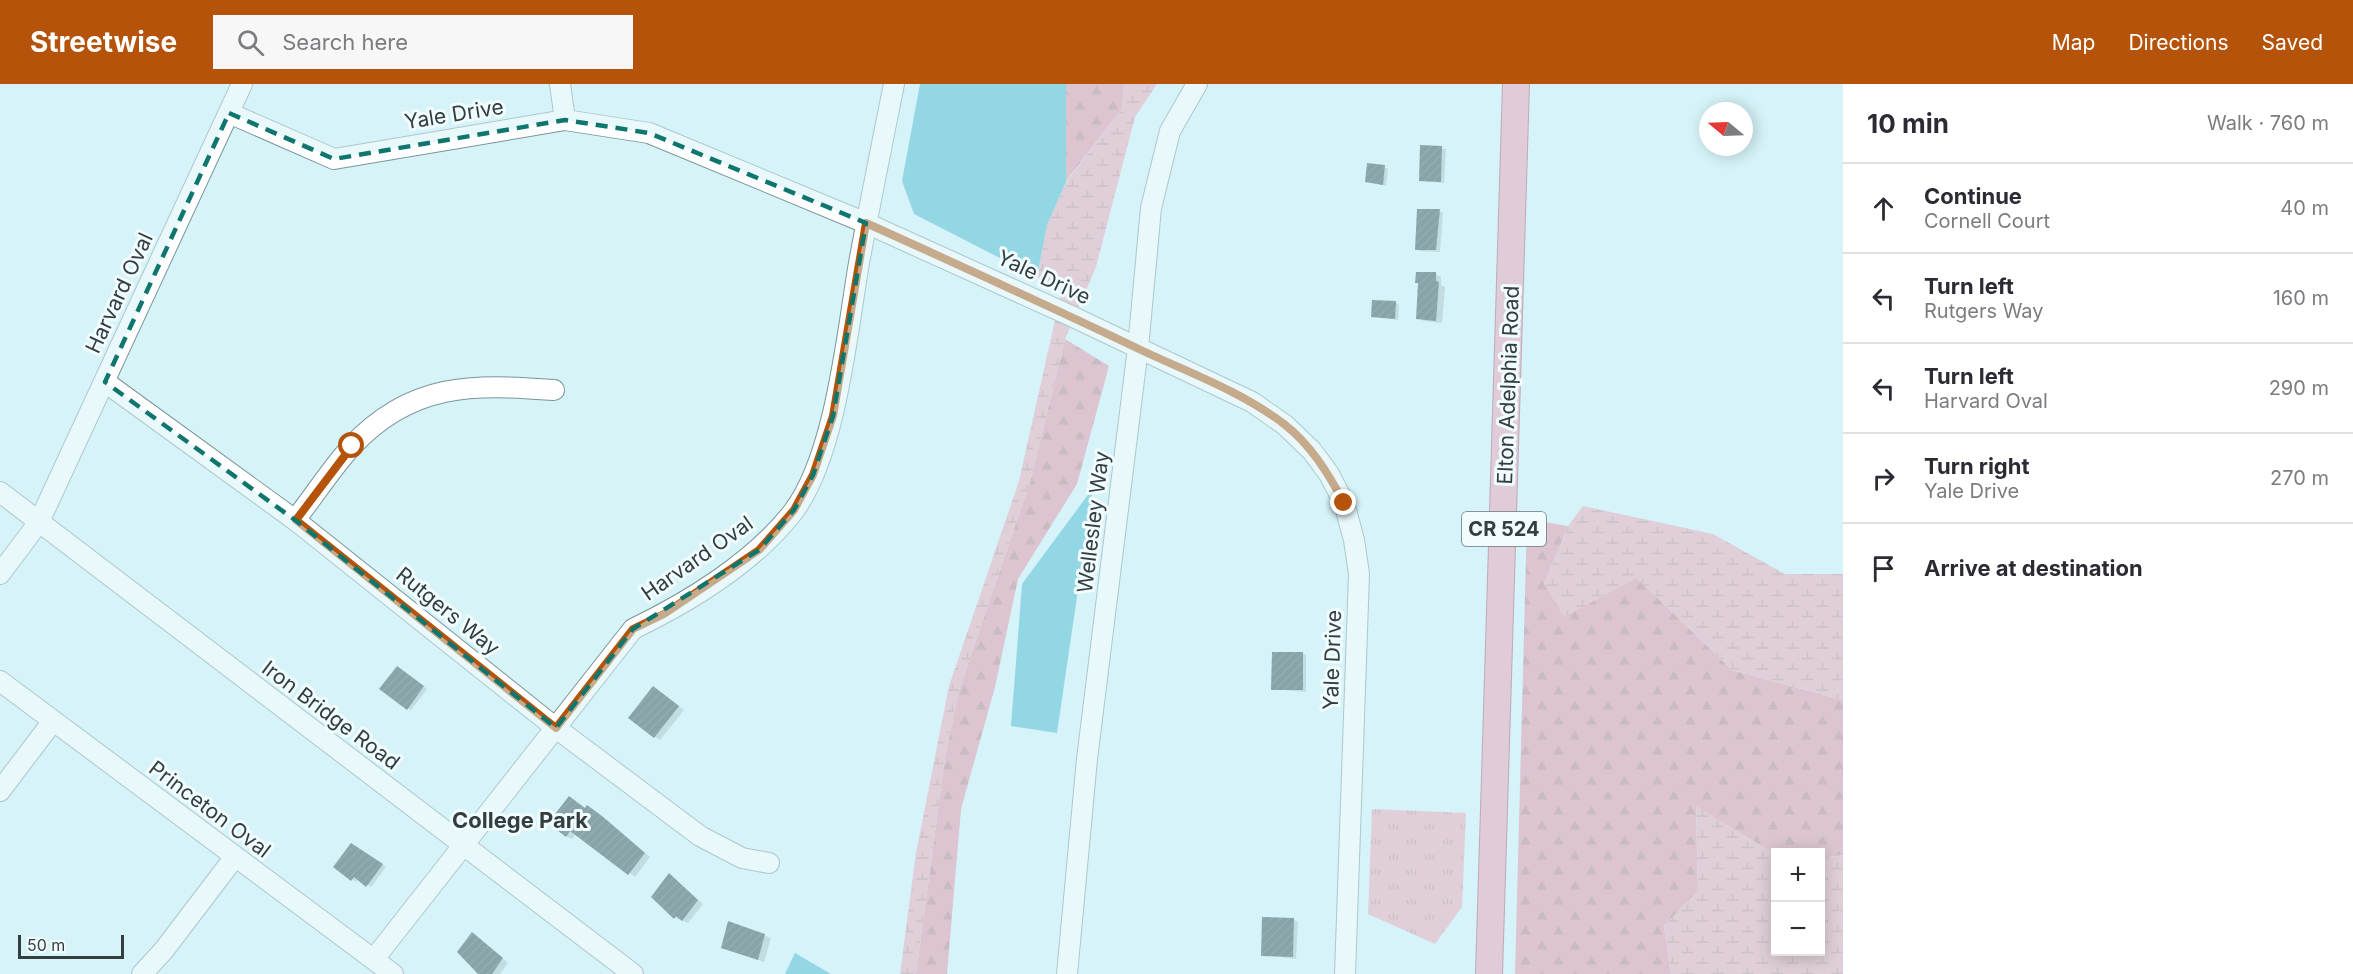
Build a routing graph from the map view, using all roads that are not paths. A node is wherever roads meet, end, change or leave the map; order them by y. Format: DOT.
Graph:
graph roads {
  1 [pos="242,84"];
  2 [pos="560,84"];
  3 [pos="894,84"];
  4 [pos="1197,84"];
  5 [pos="1516,84"];
  6 [pos="229,113"];
  7 [pos="565,120"];
  8 [pos="866,223"];
  9 [pos="1138,348"];
  10 [pos="105,382"];
  11 [pos="554,390"];
  12 [pos="0,492"];
  13 [pos="296,520"];
  14 [pos="39,522"];
  15 [pos="0,574"];
  16 [pos="0,681"];
  17 [pos="53,721"];
  18 [pos="556,728"];
  19 [pos="0,791"];
  20 [pos="463,845"];
  21 [pos="234,858"];
  22 [pos="768,864"];
  23 [pos="374,959"];
  24 [pos="142,974"];
  25 [pos="393,974"];
  26 [pos="633,974"];
  27 [pos="1067,974"];
  28 [pos="1346,974"];
  29 [pos="1489,974"];
  1 -- 6 [label="street, Harvard Oval"];
  2 -- 7 [label="street"];
  3 -- 8 [label="street, Harvard Oval"];
  4 -- 9 [label="street, Wellesley Way"];
  5 -- 29 [label="main road, Elton Adelphia Road / CR 524"];
  6 -- 7 [label="street, Yale Drive"];
  6 -- 10 [label="street, Harvard Oval"];
  7 -- 8 [label="street, Yale Drive"];
  8 -- 9 [label="street, Yale Drive"];
  8 -- 18 [label="street, Harvard Oval"];
  9 -- 27 [label="street, Wellesley Way"];
  9 -- 28 [label="street, Yale Drive"];
  10 -- 13 [label="street, Rutgers Way"];
  10 -- 14 [label="street, Harvard Oval"];
  11 -- 13 [label="street"];
  12 -- 14 [label="street, Iron Bridge Road"];
  13 -- 18 [label="street, Rutgers Way"];
  14 -- 15 [label="street, Harvard Oval"];
  14 -- 20 [label="street, Iron Bridge Road"];
  16 -- 17 [label="street, Princeton Oval"];
  17 -- 19 [label="street"];
  17 -- 21 [label="street, Princeton Oval"];
  18 -- 20 [label="street, Harvard Oval"];
  18 -- 22 [label="street, Rutgers Way"];
  20 -- 23 [label="street, Harvard Oval"];
  20 -- 26 [label="street, Iron Bridge Road"];
  21 -- 23 [label="street, Princeton Oval"];
  21 -- 24 [label="street"];
  23 -- 25 [label="street, Princeton Oval"];
}
